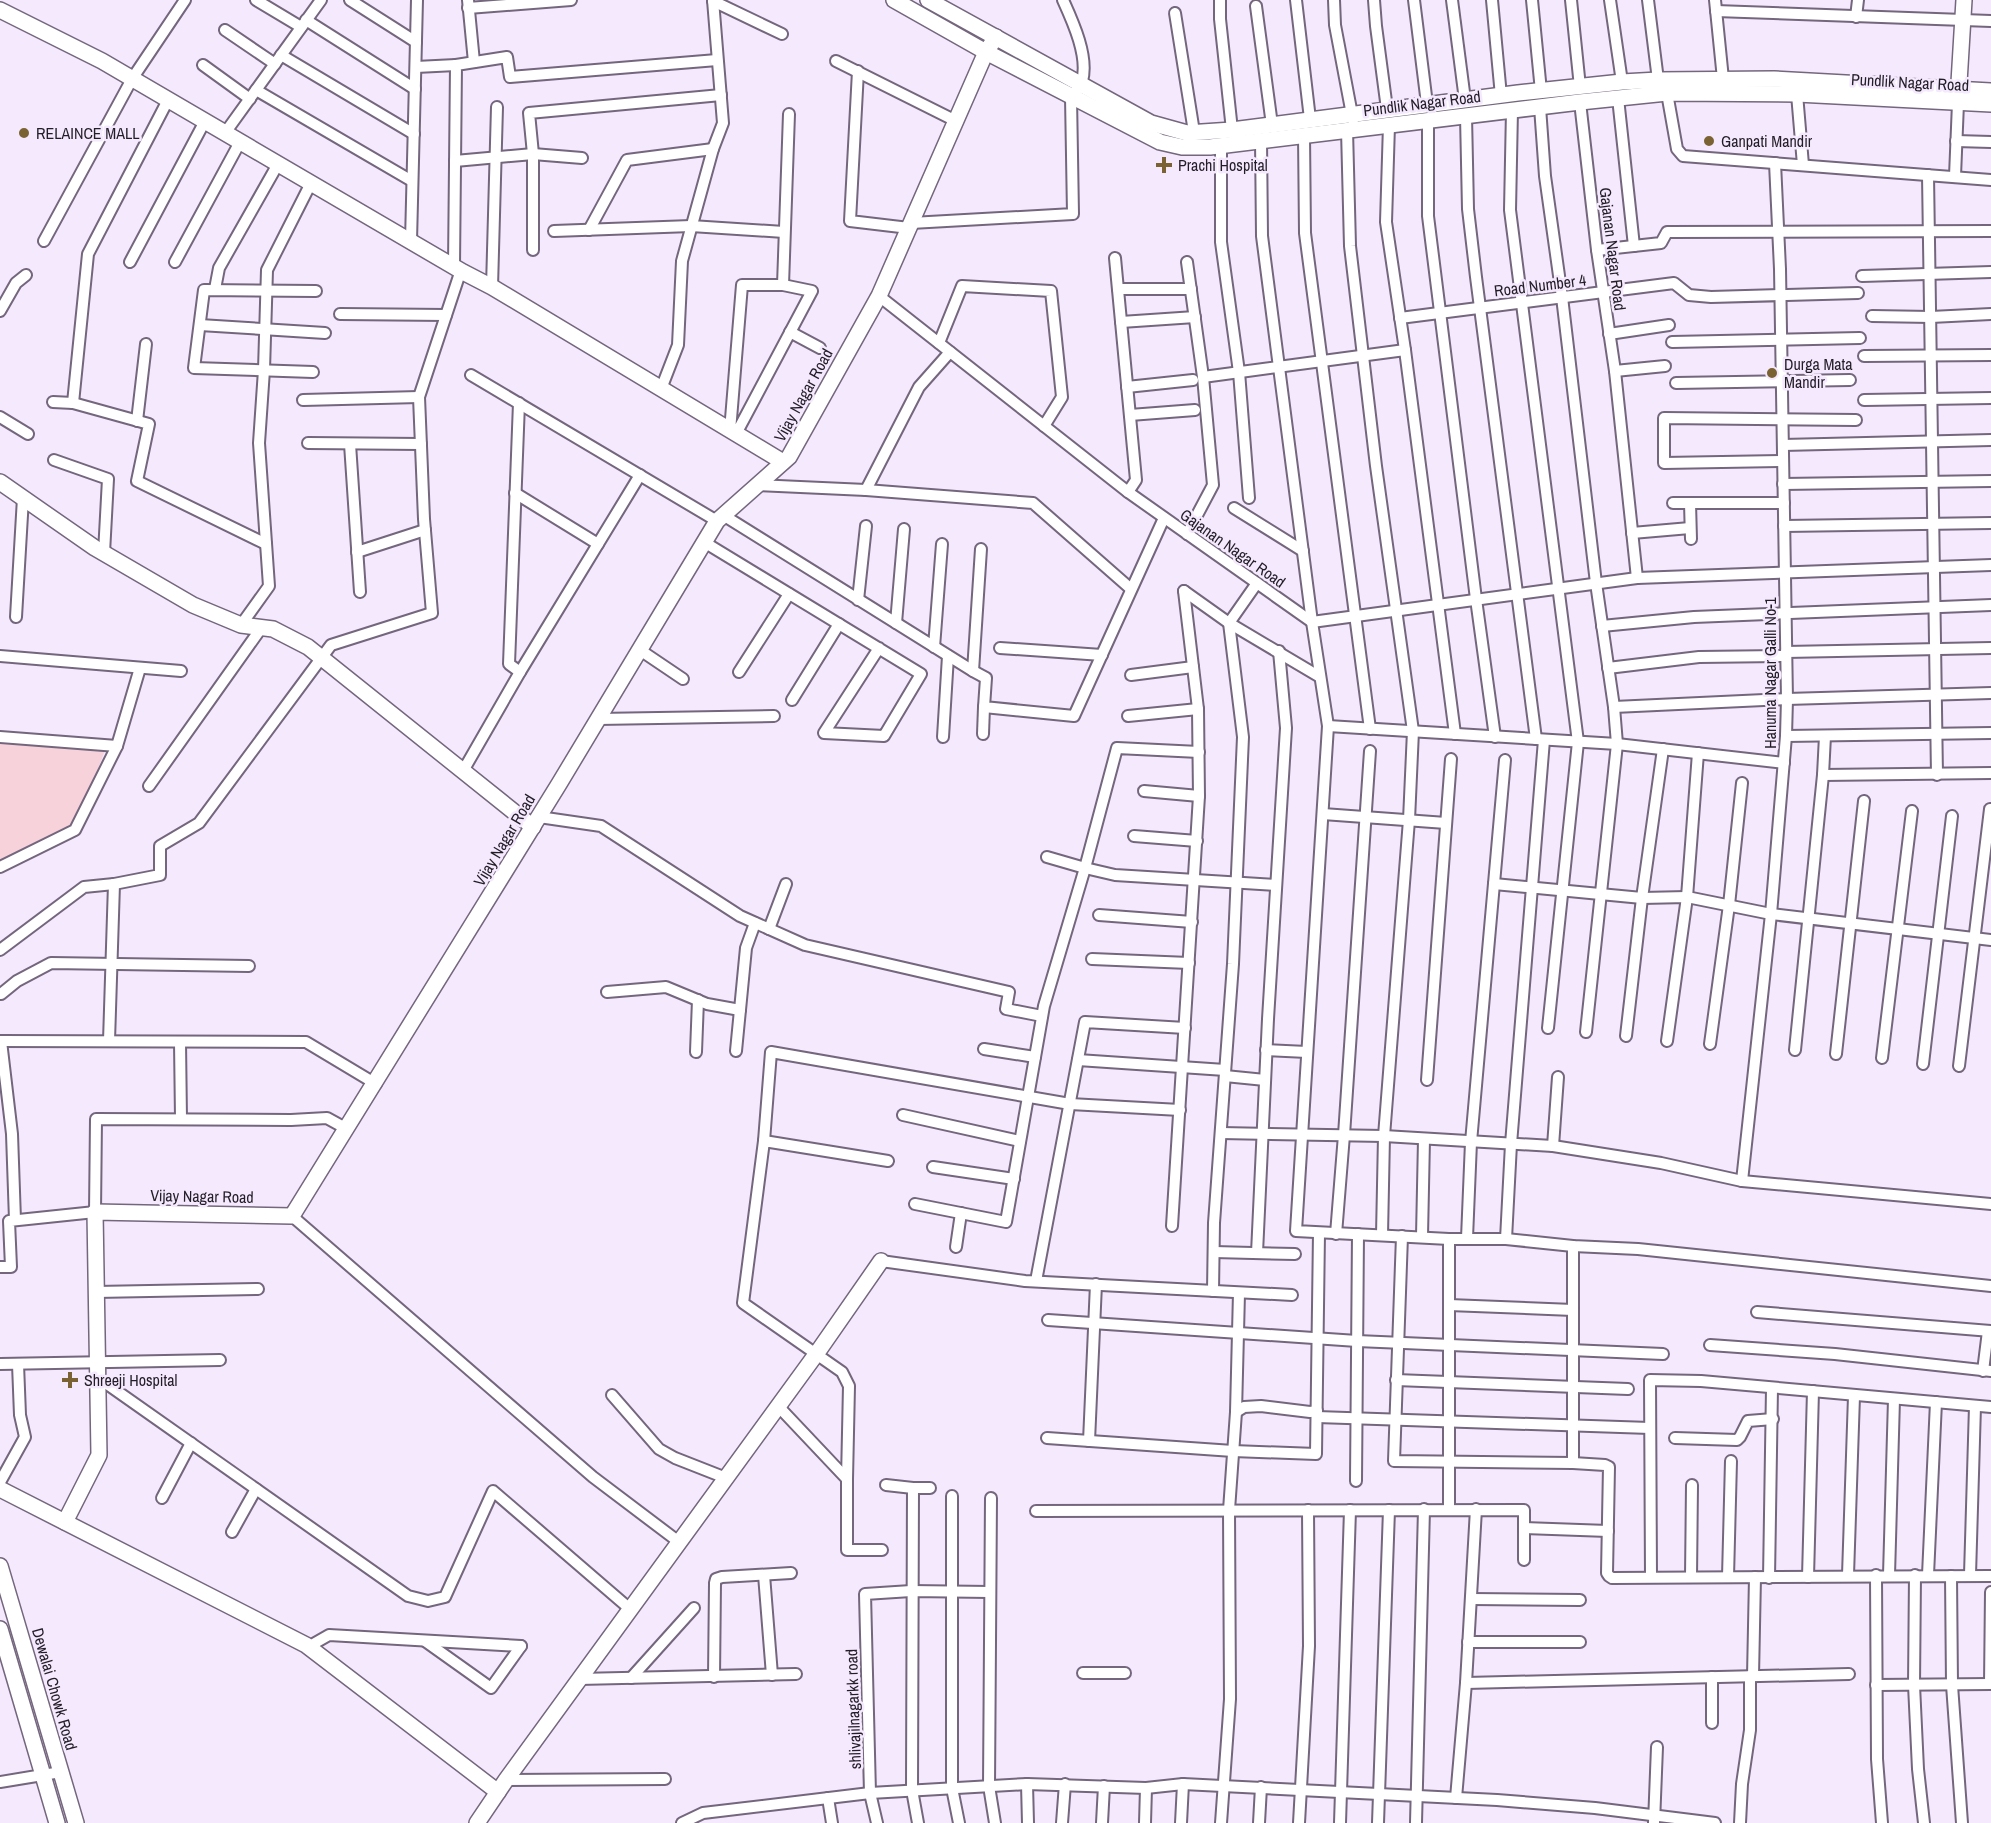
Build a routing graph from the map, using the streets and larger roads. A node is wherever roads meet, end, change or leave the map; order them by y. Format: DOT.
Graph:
graph roads {
  1 [pos="186,0"];
  2 [pos="256,0"];
  3 [pos="321,0"];
  4 [pos="350,0"];
  5 [pos="417,0"];
  6 [pos="571,0"];
  7 [pos="894,0"];
  8 [pos="928,0"];
  9 [pos="1063,0"];
  10 [pos="1220,0"];
  11 [pos="1296,0"];
  12 [pos="1334,0"];
  13 [pos="1374,0"];
  14 [pos="1414,0"];
  15 [pos="1452,0"];
  16 [pos="1492,0"];
  17 [pos="1532,0"];
  18 [pos="1571,0"];
  19 [pos="1610,0"];
  20 [pos="1648,0"];
  21 [pos="1858,0"];
  22 [pos="1964,0"];
  23 [pos="713,1"];
  24 [pos="468,4"];
  25 [pos="1715,5"];
  26 [pos="1256,6"];
  27 [pos="0,10"];
  28 [pos="1175,13"];
  29 [pos="1856,17"];
  30 [pos="1963,21"];
  31 [pos="1991,21"];
  32 [pos="304,24"];
  33 [pos="225,30"];
  34 [pos="782,34"];
  35 [pos="996,37"];
  36 [pos="416,42"];
  37 [pos="986,52"];
  38 [pos="278,59"];
  39 [pos="717,60"];
  40 [pos="474,62"];
  41 [pos="836,62"];
  42 [pos="202,65"];
  43 [pos="456,65"];
  44 [pos="416,67"];
  45 [pos="858,71"];
  46 [pos="132,79"];
  47 [pos="1723,79"];
  48 [pos="1658,80"];
  49 [pos="1622,82"];
  50 [pos="1081,84"];
  51 [pos="415,88"];
  52 [pos="1991,91"];
  53 [pos="1667,93"];
  54 [pos="253,94"];
  55 [pos="1797,94"];
  56 [pos="721,95"];
  57 [pos="1580,95"];
  58 [pos="1501,96"];
  59 [pos="1958,96"];
  60 [pos="1071,97"];
  61 [pos="1618,98"];
  62 [pos="1540,99"];
  63 [pos="168,100"];
  64 [pos="1465,100"];
  65 [pos="1427,104"];
  66 [pos="1991,104"];
  67 [pos="497,107"];
  68 [pos="1387,109"];
  69 [pos="1512,110"];
  70 [pos="789,114"];
  71 [pos="1467,116"];
  72 [pos="1311,119"];
  73 [pos="1428,120"];
  74 [pos="205,121"];
  75 [pos="956,121"];
  76 [pos="1351,124"];
  77 [pos="1272,125"];
  78 [pos="1389,125"];
  79 [pos="1232,130"];
  80 [pos="1194,132"];
  81 [pos="225,133"];
  82 [pos="414,134"];
  83 [pos="1304,135"];
  84 [pos="1262,140"];
  85 [pos="1956,141"];
  86 [pos="240,142"];
  87 [pos="1991,142"];
  88 [pos="1221,145"];
  89 [pos="714,149"];
  90 [pos="534,154"];
  91 [pos="496,156"];
  92 [pos="582,158"];
  93 [pos="455,160"];
  94 [pos="1775,163"];
  95 [pos="278,164"];
  96 [pos="1803,165"];
  97 [pos="1928,175"];
  98 [pos="1955,176"];
  99 [pos="1991,180"];
  100 [pos="412,181"];
  101 [pos="312,183"];
  102 [pos="910,225"];
  103 [pos="691,226"];
  104 [pos="589,230"];
  105 [pos="554,231"];
  106 [pos="1929,231"];
  107 [pos="1991,231"];
  108 [pos="784,232"];
  109 [pos="1778,233"];
  110 [pos="44,241"];
  111 [pos="411,241"];
  112 [pos="1634,246"];
  113 [pos="533,250"];
  114 [pos="1598,250"];
  115 [pos="1115,258"];
  116 [pos="130,262"];
  117 [pos="175,262"];
  118 [pos="1187,262"];
  119 [pos="457,268"];
  120 [pos="1991,272"];
  121 [pos="1930,274"];
  122 [pos="26,275"];
  123 [pos="1862,276"];
  124 [pos="783,285"];
  125 [pos="492,287"];
  126 [pos="215,289"];
  127 [pos="1118,289"];
  128 [pos="1191,289"];
  129 [pos="266,291"];
  130 [pos="316,291"];
  131 [pos="1603,292"];
  132 [pos="1858,293"];
  133 [pos="1780,295"];
  134 [pos="879,296"];
  135 [pos="1562,297"];
  136 [pos="1522,303"];
  137 [pos="1480,308"];
  138 [pos="0,311"];
  139 [pos="1440,313"];
  140 [pos="340,314"];
  141 [pos="1991,314"];
  142 [pos="446,315"];
  143 [pos="1872,316"];
  144 [pos="1195,317"];
  145 [pos="1931,317"];
  146 [pos="1400,318"];
  147 [pos="1121,322"];
  148 [pos="200,325"];
  149 [pos="1669,325"];
  150 [pos="265,330"];
  151 [pos="790,332"];
  152 [pos="325,333"];
  153 [pos="1610,334"];
  154 [pos="1860,338"];
  155 [pos="1781,339"];
  156 [pos="1672,342"];
  157 [pos="939,343"];
  158 [pos="146,344"];
  159 [pos="820,348"];
  160 [pos="1405,350"];
  161 [pos="950,352"];
  162 [pos="1991,355"];
  163 [pos="1363,356"];
  164 [pos="1864,356"];
  165 [pos="1932,357"];
  166 [pos="1323,361"];
  167 [pos="1665,366"];
  168 [pos="1279,367"];
  169 [pos="264,370"];
  170 [pos="1615,371"];
  171 [pos="313,372"];
  172 [pos="1239,372"];
  173 [pos="471,375"];
  174 [pos="1198,378"];
  175 [pos="1781,380"];
  176 [pos="1850,380"];
  177 [pos="1676,383"];
  178 [pos="1127,387"];
  179 [pos="660,389"];
  180 [pos="419,397"];
  181 [pos="1991,398"];
  182 [pos="1933,399"];
  183 [pos="303,400"];
  184 [pos="1864,400"];
  185 [pos="53,402"];
  186 [pos="73,403"];
  187 [pos="519,403"];
  188 [pos="1195,410"];
  189 [pos="1130,416"];
  190 [pos="0,417"];
  191 [pos="1782,419"];
  192 [pos="1857,420"];
  193 [pos="137,421"];
  194 [pos="1044,426"];
  195 [pos="733,433"];
  196 [pos="28,434"];
  197 [pos="1991,440"];
  198 [pos="1933,442"];
  199 [pos="308,443"];
  200 [pos="351,444"];
  201 [pos="421,444"];
  202 [pos="1783,445"];
  203 [pos="54,460"];
  204 [pos="1783,461"];
  205 [pos="783,462"];
  206 [pos="640,475"];
  207 [pos="1991,481"];
  208 [pos="0,482"];
  209 [pos="1934,482"];
  210 [pos="1783,484"];
  211 [pos="758,485"];
  212 [pos="866,490"];
  213 [pos="1128,492"];
  214 [pos="515,493"];
  215 [pos="23,498"];
  216 [pos="1249,498"];
  217 [pos="1673,503"];
  218 [pos="1690,503"];
  219 [pos="1784,503"];
  220 [pos="1234,508"];
  221 [pos="720,518"];
  222 [pos="1164,518"];
  223 [pos="1991,523"];
  224 [pos="866,525"];
  225 [pos="1784,525"];
  226 [pos="1934,525"];
  227 [pos="904,529"];
  228 [pos="425,530"];
  229 [pos="1632,533"];
  230 [pos="1187,534"];
  231 [pos="704,542"];
  232 [pos="266,544"];
  233 [pos="598,544"];
  234 [pos="942,544"];
  235 [pos="981,549"];
  236 [pos="1303,551"];
  237 [pos="357,552"];
  238 [pos="104,553"];
  239 [pos="1991,565"];
  240 [pos="1935,567"];
  241 [pos="1785,573"];
  242 [pos="1637,578"];
  243 [pos="1257,583"];
  244 [pos="1596,583"];
  245 [pos="1559,588"];
  246 [pos="1131,589"];
  247 [pos="360,591"];
  248 [pos="789,594"];
  249 [pos="1517,594"];
  250 [pos="1476,599"];
  251 [pos="858,600"];
  252 [pos="1437,604"];
  253 [pos="1991,605"];
  254 [pos="1935,606"];
  255 [pos="1395,610"];
  256 [pos="1786,612"];
  257 [pos="1356,615"];
  258 [pos="16,617"];
  259 [pos="1312,622"];
  260 [pos="896,623"];
  261 [pos="1229,623"];
  262 [pos="839,624"];
  263 [pos="241,625"];
  264 [pos="1602,626"];
  265 [pos="262,627"];
  266 [pos="934,647"];
  267 [pos="879,648"];
  268 [pos="1000,648"];
  269 [pos="1991,648"];
  270 [pos="1936,649"];
  271 [pos="640,650"];
  272 [pos="1279,651"];
  273 [pos="1786,654"];
  274 [pos="1101,655"];
  275 [pos="0,656"];
  276 [pos="948,656"];
  277 [pos="321,658"];
  278 [pos="1193,667"];
  279 [pos="140,668"];
  280 [pos="1608,668"];
  281 [pos="181,671"];
  282 [pos="973,671"];
  283 [pos="520,672"];
  284 [pos="738,672"];
  285 [pos="1131,675"];
  286 [pos="1320,677"];
  287 [pos="683,679"];
  288 [pos="1936,693"];
  289 [pos="1991,693"];
  290 [pos="1787,699"];
  291 [pos="792,700"];
  292 [pos="984,707"];
  293 [pos="1614,707"];
  294 [pos="1198,709"];
  295 [pos="774,716"];
  296 [pos="1128,716"];
  297 [pos="598,719"];
  298 [pos="1328,726"];
  299 [pos="1370,729"];
  300 [pos="1413,731"];
  301 [pos="1991,733"];
  302 [pos="983,734"];
  303 [pos="1455,734"];
  304 [pos="1937,735"];
  305 [pos="1495,736"];
  306 [pos="1786,736"];
  307 [pos="1825,736"];
  308 [pos="0,737"];
  309 [pos="943,737"];
  310 [pos="1540,739"];
  311 [pos="1578,742"];
  312 [pos="1617,744"];
  313 [pos="117,746"];
  314 [pos="1663,749"];
  315 [pos="1370,751"];
  316 [pos="1199,752"];
  317 [pos="1698,753"];
  318 [pos="1450,759"];
  319 [pos="1505,760"];
  320 [pos="1784,763"];
  321 [pos="463,771"];
  322 [pos="1991,773"];
  323 [pos="1823,775"];
  324 [pos="1937,775"];
  325 [pos="1742,783"];
  326 [pos="149,786"];
  327 [pos="1144,791"];
  328 [pos="1199,796"];
  329 [pos="1864,801"];
  330 [pos="1990,809"];
  331 [pos="1912,811"];
  332 [pos="1323,814"];
  333 [pos="1952,816"];
  334 [pos="1367,817"];
  335 [pos="1408,820"];
  336 [pos="536,822"];
  337 [pos="1446,823"];
  338 [pos="1134,836"];
  339 [pos="1197,841"];
  340 [pos="1047,857"];
  341 [pos="0,867"];
  342 [pos="1084,868"];
  343 [pos="1194,879"];
  344 [pos="1236,881"];
  345 [pos="114,884"];
  346 [pos="786,884"];
  347 [pos="1494,884"];
  348 [pos="1276,885"];
  349 [pos="1532,888"];
  350 [pos="1562,891"];
  351 [pos="1601,895"];
  352 [pos="1687,897"];
  353 [pos="1642,898"];
  354 [pos="1729,905"];
  355 [pos="1771,914"];
  356 [pos="1099,915"];
  357 [pos="1808,918"];
  358 [pos="1192,922"];
  359 [pos="755,923"];
  360 [pos="1850,924"];
  361 [pos="770,929"];
  362 [pos="1897,929"];
  363 [pos="1937,934"];
  364 [pos="1974,938"];
  365 [pos="1991,940"];
  366 [pos="0,950"];
  367 [pos="1092,958"];
  368 [pos="1189,963"];
  369 [pos="110,965"];
  370 [pos="249,966"];
  371 [pos="607,992"];
  372 [pos="1,994"];
  373 [pos="698,1000"];
  374 [pos="740,1010"];
  375 [pos="1042,1016"];
  376 [pos="1185,1028"];
  377 [pos="1548,1028"];
  378 [pos="1586,1032"];
  379 [pos="1626,1036"];
  380 [pos="1,1041"];
  381 [pos="109,1041"];
  382 [pos="1667,1041"];
  383 [pos="180,1042"];
  384 [pos="1710,1044"];
  385 [pos="984,1049"];
  386 [pos="1266,1050"];
  387 [pos="1795,1050"];
  388 [pos="736,1051"];
  389 [pos="696,1052"];
  390 [pos="1307,1052"];
  391 [pos="1836,1054"];
  392 [pos="1035,1057"];
  393 [pos="1882,1058"];
  394 [pos="1078,1060"];
  395 [pos="1923,1064"];
  396 [pos="1959,1066"];
  397 [pos="1182,1067"];
  398 [pos="1225,1073"];
  399 [pos="1558,1077"];
  400 [pos="1265,1080"];
  401 [pos="1428,1080"];
  402 [pos="376,1084"];
  403 [pos="1028,1098"];
  404 [pos="1070,1104"];
  405 [pos="1179,1110"];
  406 [pos="903,1116"];
  407 [pos="181,1119"];
  408 [pos="347,1129"];
  409 [pos="1221,1133"];
  410 [pos="1262,1133"];
  411 [pos="1302,1134"];
  412 [pos="1344,1135"];
  413 [pos="1384,1136"];
  414 [pos="1424,1139"];
  415 [pos="764,1141"];
  416 [pos="1020,1141"];
  417 [pos="1471,1142"];
  418 [pos="1511,1144"];
  419 [pos="1553,1146"];
  420 [pos="888,1161"];
  421 [pos="933,1167"];
  422 [pos="1014,1179"];
  423 [pos="1742,1181"];
  424 [pos="915,1204"];
  425 [pos="1991,1204"];
  426 [pos="95,1212"];
  427 [pos="961,1213"];
  428 [pos="292,1216"];
  429 [pos="8,1225"];
  430 [pos="1172,1226"];
  431 [pos="1319,1233"];
  432 [pos="1336,1234"];
  433 [pos="1358,1234"];
  434 [pos="1382,1235"];
  435 [pos="1402,1236"];
  436 [pos="1422,1236"];
  437 [pos="1467,1238"];
  438 [pos="1449,1239"];
  439 [pos="1506,1239"];
  440 [pos="1573,1246"];
  441 [pos="956,1247"];
  442 [pos="1214,1252"];
  443 [pos="1257,1253"];
  444 [pos="1295,1254"];
  445 [pos="881,1260"];
  446 [pos="0,1267"];
  447 [pos="1036,1281"];
  448 [pos="1096,1284"];
  449 [pos="1991,1286"];
  450 [pos="258,1289"];
  451 [pos="1213,1291"];
  452 [pos="96,1292"];
  453 [pos="1239,1293"];
  454 [pos="1292,1294"];
  455 [pos="1449,1305"];
  456 [pos="1573,1310"];
  457 [pos="1757,1312"];
  458 [pos="1048,1320"];
  459 [pos="1094,1323"];
  460 [pos="1990,1331"];
  461 [pos="1238,1332"];
  462 [pos="1317,1337"];
  463 [pos="1357,1341"];
  464 [pos="1396,1342"];
  465 [pos="1448,1345"];
  466 [pos="1710,1345"];
  467 [pos="1573,1350"];
  468 [pos="817,1353"];
  469 [pos="1663,1354"];
  470 [pos="220,1360"];
  471 [pos="0,1364"];
  472 [pos="18,1364"];
  473 [pos="97,1369"];
  474 [pos="1987,1371"];
  475 [pos="1396,1380"];
  476 [pos="1449,1382"];
  477 [pos="1573,1386"];
  478 [pos="1772,1388"];
  479 [pos="1628,1389"];
  480 [pos="1813,1391"];
  481 [pos="612,1395"];
  482 [pos="1854,1395"];
  483 [pos="1894,1399"];
  484 [pos="1936,1402"];
  485 [pos="778,1406"];
  486 [pos="1975,1406"];
  487 [pos="1991,1407"];
  488 [pos="1236,1412"];
  489 [pos="1317,1414"];
  490 [pos="1357,1419"];
  491 [pos="1773,1419"];
  492 [pos="1395,1420"];
  493 [pos="1449,1422"];
  494 [pos="1573,1426"];
  495 [pos="1650,1428"];
  496 [pos="1047,1438"];
  497 [pos="1675,1438"];
  498 [pos="1089,1441"];
  499 [pos="191,1443"];
  500 [pos="1233,1452"];
  501 [pos="1449,1461"];
  502 [pos="1731,1461"];
  503 [pos="1573,1463"];
  504 [pos="726,1478"];
  505 [pos="847,1479"];
  506 [pos="1356,1481"];
  507 [pos="0,1482"];
  508 [pos="886,1485"];
  509 [pos="1692,1485"];
  510 [pos="913,1488"];
  511 [pos="930,1488"];
  512 [pos="0,1489"];
  513 [pos="256,1489"];
  514 [pos="952,1496"];
  515 [pos="162,1498"];
  516 [pos="991,1498"];
  517 [pos="1424,1509"];
  518 [pos="1449,1509"];
  519 [pos="1476,1509"];
  520 [pos="1229,1510"];
  521 [pos="1308,1510"];
  522 [pos="1350,1510"];
  523 [pos="1389,1510"];
  524 [pos="1036,1511"];
  525 [pos="65,1522"];
  526 [pos="1524,1527"];
  527 [pos="1608,1531"];
  528 [pos="232,1532"];
  529 [pos="679,1542"];
  530 [pos="882,1550"];
  531 [pos="1524,1560"];
  532 [pos="0,1566"];
  533 [pos="791,1574"];
  534 [pos="764,1575"];
  535 [pos="1848,1575"];
  536 [pos="1876,1575"];
  537 [pos="1889,1575"];
  538 [pos="1915,1575"];
  539 [pos="1928,1575"];
  540 [pos="1970,1575"];
  541 [pos="1952,1576"];
  542 [pos="1991,1576"];
  543 [pos="1651,1577"];
  544 [pos="1691,1577"];
  545 [pos="1728,1577"];
  546 [pos="1755,1577"];
  547 [pos="1808,1577"];
  548 [pos="1769,1578"];
  549 [pos="911,1591"];
  550 [pos="952,1592"];
  551 [pos="990,1592"];
  552 [pos="1991,1592"];
  553 [pos="1471,1599"];
  554 [pos="1580,1600"];
  555 [pos="694,1608"];
  556 [pos="630,1609"];
  557 [pos="0,1629"];
  558 [pos="424,1641"];
  559 [pos="1468,1642"];
  560 [pos="1580,1642"];
  561 [pos="308,1647"];
  562 [pos="1083,1673"];
  563 [pos="1125,1673"];
  564 [pos="796,1674"];
  565 [pos="1849,1674"];
  566 [pos="772,1675"];
  567 [pos="1752,1676"];
  568 [pos="714,1677"];
  569 [pos="1713,1677"];
  570 [pos="631,1678"];
  571 [pos="579,1679"];
  572 [pos="1466,1683"];
  573 [pos="1990,1684"];
  574 [pos="1876,1685"];
  575 [pos="1914,1685"];
  576 [pos="1952,1685"];
  577 [pos="1712,1723"];
  578 [pos="1657,1747"];
  579 [pos="61,1772"];
  580 [pos="43,1775"];
  581 [pos="665,1779"];
  582 [pos="0,1782"];
  583 [pos="1183,1784"];
  584 [pos="1027,1785"];
  585 [pos="1065,1785"];
  586 [pos="502,1786"];
  587 [pos="989,1786"];
  588 [pos="1104,1786"];
  589 [pos="1223,1786"];
  590 [pos="1261,1787"];
  591 [pos="952,1788"];
  592 [pos="1146,1788"];
  593 [pos="912,1790"];
  594 [pos="1302,1790"];
  595 [pos="870,1793"];
  596 [pos="1342,1793"];
  597 [pos="1380,1794"];
  598 [pos="1417,1796"];
  599 [pos="828,1798"];
  600 [pos="1456,1798"];
  601 [pos="1614,1811"];
  602 [pos="1654,1819"];
  603 [pos="57,1823"];
  604 [pos="76,1823"];
  605 [pos="477,1823"];
  606 [pos="682,1823"];
  607 [pos="832,1823"];
  608 [pos="877,1823"];
  609 [pos="918,1823"];
  610 [pos="959,1823"];
  611 [pos="995,1823"];
  612 [pos="1028,1823"];
  613 [pos="1062,1823"];
  614 [pos="1102,1823"];
  615 [pos="1144,1823"];
  616 [pos="1180,1823"];
  617 [pos="1221,1823"];
  618 [pos="1259,1823"];
  619 [pos="1299,1823"];
  620 [pos="1340,1823"];
  621 [pos="1378,1823"];
  622 [pos="1416,1823"];
  623 [pos="1613,1823"];
  624 [pos="1715,1823"];
  625 [pos="1740,1823"];
  626 [pos="1882,1823"];
  627 [pos="1924,1823"];
  628 [pos="1962,1823"];
  1 -- 46 [label="street"];
  2 -- 32 [label="street"];
  3 -- 32 [label="street"];
  4 -- 36 [label="street"];
  5 -- 36 [label="street"];
  6 -- 24 [label="street"];
  7 -- 37 [label="street, Pundlik Nagar Road"];
  8 -- 35 [label="street, Pundlik Nagar Road"];
  9 -- 50 [label="street"];
  10 -- 79 [label="street"];
  11 -- 72 [label="street"];
  12 -- 76 [label="street"];
  13 -- 68 [label="street"];
  14 -- 65 [label="street"];
  15 -- 64 [label="street"];
  16 -- 58 [label="street"];
  17 -- 62 [label="street"];
  18 -- 57 [label="street, Gajanan Nagar Road"];
  19 -- 49 [label="street"];
  20 -- 48 [label="street"];
  21 -- 29 [label="street"];
  22 -- 30 [label="street"];
  23 -- 34 [label="street"];
  23 -- 39 [label="street"];
  24 -- 40 [label="street"];
  25 -- 29 [label="street"];
  25 -- 47 [label="street"];
  26 -- 77 [label="street"];
  27 -- 46 [label="street"];
  28 -- 80 [label="street"];
  29 -- 30 [label="street"];
  30 -- 31 [label="street"];
  30 -- 59 [label="street"];
  32 -- 38 [label="street"];
  32 -- 51 [label="street"];
  33 -- 38 [label="street"];
  35 -- 37 [label="street, Vijay Nagar Road"];
  35 -- 50 [label="street, Pundlik Nagar Road"];
  36 -- 44 [label="street"];
  37 -- 60 [label="street, Pundlik Nagar Road"];
  37 -- 75 [label="street, Vijay Nagar Road"];
  38 -- 54 [label="street"];
  38 -- 82 [label="street"];
  39 -- 40 [label="street"];
  39 -- 56 [label="street"];
  40 -- 43 [label="street"];
  41 -- 45 [label="street"];
  42 -- 54 [label="street"];
  43 -- 44 [label="street"];
  43 -- 93 [label="street"];
  44 -- 51 [label="street"];
  45 -- 75 [label="street"];
  45 -- 102 [label="street"];
  46 -- 63 [label="street"];
  46 -- 110 [label="street"];
  47 -- 48 [label="street, Pundlik Nagar Road"];
  47 -- 59 [label="street, Pundlik Nagar Road"];
  48 -- 49 [label="street, Pundlik Nagar Road"];
  48 -- 53 [label="street"];
  49 -- 57 [label="street, Pundlik Nagar Road"];
  50 -- 60 [label="street"];
  50 -- 80 [label="street, Pundlik Nagar Road"];
  51 -- 82 [label="street"];
  52 -- 59 [label="street, Pundlik Nagar Road"];
  53 -- 55 [label="street, Pundlik Nagar Road"];
  53 -- 61 [label="street, Pundlik Nagar Road"];
  53 -- 94 [label="street"];
  54 -- 81 [label="street"];
  54 -- 100 [label="street"];
  55 -- 59 [label="street, Pundlik Nagar Road"];
  55 -- 96 [label="street"];
  56 -- 89 [label="street"];
  56 -- 90 [label="street"];
  57 -- 61 [label="street, Pundlik Nagar Road"];
  57 -- 62 [label="street, Pundlik Nagar Road"];
  57 -- 114 [label="street, Gajanan Nagar Road"];
  58 -- 62 [label="street, Pundlik Nagar Road"];
  58 -- 64 [label="street, Pundlik Nagar Road"];
  59 -- 66 [label="street, Pundlik Nagar Road"];
  59 -- 85 [label="street"];
  60 -- 88 [label="street, Pundlik Nagar Road"];
  60 -- 102 [label="street"];
  61 -- 112 [label="street"];
  62 -- 69 [label="street, Pundlik Nagar Road"];
  62 -- 135 [label="street"];
  63 -- 74 [label="street"];
  63 -- 186 [label="street"];
  64 -- 65 [label="street, Pundlik Nagar Road"];
  65 -- 68 [label="street, Pundlik Nagar Road"];
  67 -- 91 [label="street"];
  68 -- 76 [label="street, Pundlik Nagar Road"];
  69 -- 71 [label="street, Pundlik Nagar Road"];
  69 -- 136 [label="street"];
  70 -- 108 [label="street"];
  71 -- 73 [label="street, Pundlik Nagar Road"];
  71 -- 137 [label="street"];
  72 -- 76 [label="street, Pundlik Nagar Road"];
  72 -- 77 [label="street, Pundlik Nagar Road"];
  73 -- 78 [label="street, Pundlik Nagar Road"];
  73 -- 139 [label="street"];
  74 -- 81 [label="street"];
  74 -- 116 [label="street"];
  75 -- 102 [label="street, Vijay Nagar Road"];
  76 -- 78 [label="street, Pundlik Nagar Road"];
  76 -- 83 [label="street, Pundlik Nagar Road"];
  76 -- 163 [label="street"];
  77 -- 79 [label="street, Pundlik Nagar Road"];
  78 -- 146 [label="street"];
  79 -- 80 [label="street, Pundlik Nagar Road"];
  81 -- 86 [label="street"];
  82 -- 100 [label="street"];
  83 -- 84 [label="street, Pundlik Nagar Road"];
  83 -- 166 [label="street"];
  84 -- 88 [label="street, Pundlik Nagar Road"];
  84 -- 168 [label="street"];
  85 -- 87 [label="street"];
  85 -- 98 [label="street"];
  86 -- 95 [label="street"];
  86 -- 117 [label="street"];
  88 -- 172 [label="street"];
  89 -- 103 [label="street"];
  89 -- 104 [label="street"];
  90 -- 91 [label="street"];
  90 -- 92 [label="street"];
  90 -- 113 [label="street"];
  91 -- 93 [label="street"];
  91 -- 125 [label="street"];
  93 -- 119 [label="street"];
  94 -- 96 [label="street"];
  94 -- 109 [label="street, Hanuma Nagar Galli No-1"];
  95 -- 101 [label="street"];
  95 -- 126 [label="street"];
  96 -- 97 [label="street"];
  97 -- 98 [label="street"];
  97 -- 106 [label="street"];
  98 -- 99 [label="street"];
  100 -- 111 [label="street"];
  101 -- 111 [label="street"];
  101 -- 129 [label="street"];
  102 -- 134 [label="street, Vijay Nagar Road"];
  103 -- 104 [label="street"];
  103 -- 108 [label="street"];
  103 -- 179 [label="street"];
  104 -- 105 [label="street"];
  106 -- 107 [label="street"];
  106 -- 109 [label="street"];
  106 -- 121 [label="street"];
  108 -- 124 [label="street"];
  109 -- 112 [label="street"];
  109 -- 133 [label="street, Hanuma Nagar Galli No-1"];
  111 -- 119 [label="street"];
  112 -- 114 [label="street"];
  114 -- 131 [label="street, Gajanan Nagar Road"];
  115 -- 127 [label="street"];
  118 -- 128 [label="street"];
  119 -- 125 [label="street"];
  119 -- 142 [label="street"];
  120 -- 121 [label="street"];
  121 -- 123 [label="street"];
  121 -- 145 [label="street"];
  122 -- 138 [label="street"];
  124 -- 151 [label="street"];
  124 -- 195 [label="street"];
  125 -- 179 [label="street"];
  126 -- 129 [label="street"];
  126 -- 148 [label="street"];
  127 -- 128 [label="street"];
  127 -- 147 [label="street"];
  128 -- 144 [label="street"];
  129 -- 130 [label="street"];
  129 -- 150 [label="street"];
  131 -- 133 [label="street, Road Number 4"];
  131 -- 135 [label="street, Road Number 4"];
  131 -- 153 [label="street, Gajanan Nagar Road"];
  132 -- 133 [label="street, Road Number 4"];
  133 -- 155 [label="street, Hanuma Nagar Galli No-1"];
  134 -- 157 [label="street, Gajanan Nagar Road"];
  134 -- 205 [label="street, Vijay Nagar Road"];
  135 -- 136 [label="street, Road Number 4"];
  135 -- 244 [label="street"];
  136 -- 137 [label="street, Road Number 4"];
  136 -- 245 [label="street"];
  137 -- 139 [label="street, Road Number 4"];
  137 -- 249 [label="street"];
  139 -- 146 [label="street, Road Number 4"];
  139 -- 250 [label="street"];
  140 -- 142 [label="street"];
  141 -- 145 [label="street"];
  142 -- 180 [label="street"];
  143 -- 145 [label="street"];
  144 -- 147 [label="street"];
  144 -- 174 [label="street"];
  145 -- 165 [label="street"];
  146 -- 160 [label="street"];
  147 -- 178 [label="street"];
  148 -- 150 [label="street"];
  148 -- 169 [label="street"];
  149 -- 153 [label="street"];
  150 -- 152 [label="street"];
  150 -- 169 [label="street"];
  151 -- 159 [label="street"];
  151 -- 195 [label="street"];
  153 -- 170 [label="street, Gajanan Nagar Road"];
  154 -- 155 [label="street"];
  155 -- 156 [label="street"];
  155 -- 175 [label="street, Hanuma Nagar Galli No-1"];
  157 -- 161 [label="street, Gajanan Nagar Road"];
  157 -- 194 [label="street"];
  158 -- 193 [label="street"];
  160 -- 163 [label="street"];
  160 -- 252 [label="street"];
  161 -- 194 [label="street, Gajanan Nagar Road"];
  161 -- 212 [label="street"];
  162 -- 165 [label="street"];
  163 -- 166 [label="street"];
  163 -- 255 [label="street"];
  164 -- 165 [label="street"];
  165 -- 182 [label="street"];
  166 -- 168 [label="street"];
  166 -- 257 [label="street"];
  167 -- 170 [label="street"];
  168 -- 172 [label="street"];
  168 -- 236 [label="street"];
  169 -- 171 [label="street"];
  169 -- 232 [label="street"];
  170 -- 229 [label="street, Gajanan Nagar Road"];
  172 -- 174 [label="street"];
  172 -- 216 [label="street"];
  173 -- 187 [label="street"];
  174 -- 178 [label="street"];
  174 -- 230 [label="street"];
  175 -- 176 [label="street"];
  175 -- 177 [label="street"];
  175 -- 191 [label="street, Hanuma Nagar Galli No-1"];
  178 -- 189 [label="street"];
  179 -- 195 [label="street"];
  180 -- 183 [label="street"];
  180 -- 201 [label="street"];
  181 -- 182 [label="street"];
  182 -- 184 [label="street"];
  182 -- 198 [label="street"];
  185 -- 186 [label="street"];
  186 -- 193 [label="street"];
  187 -- 206 [label="street"];
  187 -- 214 [label="street"];
  188 -- 189 [label="street"];
  189 -- 213 [label="street"];
  190 -- 196 [label="street"];
  191 -- 192 [label="street"];
  191 -- 202 [label="street, Hanuma Nagar Galli No-1"];
  191 -- 204 [label="street"];
  193 -- 232 [label="street"];
  194 -- 213 [label="street, Gajanan Nagar Road"];
  195 -- 205 [label="street"];
  197 -- 198 [label="street"];
  198 -- 202 [label="street"];
  198 -- 209 [label="street"];
  199 -- 200 [label="street"];
  200 -- 201 [label="street"];
  200 -- 237 [label="street"];
  201 -- 228 [label="street"];
  202 -- 204 [label="street, Hanuma Nagar Galli No-1"];
  203 -- 238 [label="street"];
  204 -- 210 [label="street, Hanuma Nagar Galli No-1"];
  205 -- 211 [label="street, Vijay Nagar Road"];
  206 -- 221 [label="street"];
  206 -- 233 [label="street"];
  207 -- 209 [label="street"];
  208 -- 215 [label="street"];
  209 -- 210 [label="street"];
  209 -- 226 [label="street"];
  210 -- 219 [label="street, Hanuma Nagar Galli No-1"];
  211 -- 212 [label="street"];
  211 -- 221 [label="street, Vijay Nagar Road"];
  212 -- 246 [label="street"];
  213 -- 222 [label="street, Gajanan Nagar Road"];
  214 -- 233 [label="street"];
  214 -- 283 [label="street"];
  215 -- 238 [label="street"];
  215 -- 258 [label="street"];
  217 -- 218 [label="street"];
  218 -- 219 [label="street"];
  218 -- 229 [label="street"];
  219 -- 225 [label="street, Hanuma Nagar Galli No-1"];
  220 -- 236 [label="street"];
  221 -- 231 [label="street, Vijay Nagar Road"];
  221 -- 251 [label="street"];
  222 -- 230 [label="street, Gajanan Nagar Road"];
  222 -- 246 [label="street"];
  223 -- 226 [label="street"];
  224 -- 251 [label="street"];
  225 -- 226 [label="street"];
  225 -- 241 [label="street, Hanuma Nagar Galli No-1"];
  226 -- 240 [label="street"];
  227 -- 260 [label="street"];
  228 -- 237 [label="street"];
  228 -- 277 [label="street"];
  229 -- 242 [label="street, Gajanan Nagar Road"];
  230 -- 243 [label="street, Gajanan Nagar Road"];
  231 -- 248 [label="street"];
  231 -- 271 [label="street, Vijay Nagar Road"];
  232 -- 263 [label="street"];
  233 -- 283 [label="street"];
  234 -- 266 [label="street"];
  235 -- 282 [label="street"];
  236 -- 259 [label="street"];
  237 -- 247 [label="street"];
  238 -- 263 [label="street"];
  239 -- 240 [label="street"];
  240 -- 241 [label="street"];
  240 -- 254 [label="street"];
  241 -- 242 [label="street"];
  241 -- 256 [label="street, Hanuma Nagar Galli No-1"];
  242 -- 244 [label="street"];
  243 -- 259 [label="street, Gajanan Nagar Road"];
  243 -- 261 [label="street"];
  244 -- 245 [label="street"];
  244 -- 264 [label="street"];
  245 -- 249 [label="street"];
  245 -- 311 [label="street"];
  246 -- 274 [label="street"];
  248 -- 262 [label="street"];
  248 -- 284 [label="street"];
  249 -- 250 [label="street"];
  249 -- 310 [label="street"];
  250 -- 252 [label="street"];
  250 -- 305 [label="street"];
  251 -- 260 [label="street"];
  252 -- 255 [label="street"];
  252 -- 303 [label="street"];
  253 -- 254 [label="street"];
  254 -- 256 [label="street"];
  254 -- 270 [label="street"];
  255 -- 257 [label="street"];
  255 -- 300 [label="street"];
  256 -- 264 [label="street"];
  256 -- 273 [label="street, Hanuma Nagar Galli No-1"];
  257 -- 259 [label="street"];
  257 -- 299 [label="street"];
  259 -- 286 [label="street"];
  260 -- 266 [label="street"];
  261 -- 272 [label="street"];
  261 -- 278 [label="street"];
  261 -- 344 [label="street"];
  262 -- 267 [label="street"];
  262 -- 291 [label="street"];
  263 -- 265 [label="street"];
  264 -- 280 [label="street"];
  265 -- 277 [label="street"];
  265 -- 326 [label="street"];
  266 -- 276 [label="street"];
  267 -- 267 [label="street"];
  268 -- 274 [label="street"];
  269 -- 270 [label="street"];
  270 -- 273 [label="street"];
  270 -- 288 [label="street"];
  271 -- 287 [label="street"];
  271 -- 297 [label="street, Vijay Nagar Road"];
  272 -- 286 [label="street"];
  272 -- 348 [label="street"];
  273 -- 280 [label="street"];
  273 -- 290 [label="street, Hanuma Nagar Galli No-1"];
  274 -- 292 [label="street"];
  275 -- 279 [label="street"];
  276 -- 282 [label="street"];
  276 -- 309 [label="street"];
  277 -- 321 [label="street"];
  277 -- 345 [label="street"];
  278 -- 285 [label="street"];
  278 -- 294 [label="street"];
  279 -- 281 [label="street"];
  279 -- 313 [label="street"];
  280 -- 293 [label="street"];
  282 -- 292 [label="street"];
  283 -- 321 [label="street"];
  286 -- 298 [label="street"];
  288 -- 289 [label="street"];
  288 -- 290 [label="street"];
  288 -- 304 [label="street"];
  290 -- 293 [label="street"];
  290 -- 306 [label="street, Hanuma Nagar Galli No-1"];
  292 -- 302 [label="street"];
  293 -- 312 [label="street"];
  294 -- 296 [label="street"];
  294 -- 316 [label="street"];
  295 -- 297 [label="street"];
  297 -- 336 [label="street, Vijay Nagar Road"];
  298 -- 299 [label="street"];
  298 -- 332 [label="street"];
  299 -- 300 [label="street"];
  300 -- 303 [label="street"];
  300 -- 335 [label="street"];
  301 -- 304 [label="street"];
  303 -- 305 [label="street"];
  304 -- 307 [label="street"];
  304 -- 324 [label="street"];
  305 -- 310 [label="street"];
  306 -- 307 [label="street"];
  306 -- 320 [label="street, Hanuma Nagar Galli No-1"];
  307 -- 323 [label="street"];
  308 -- 313 [label="street"];
  310 -- 311 [label="street"];
  310 -- 349 [label="street"];
  311 -- 312 [label="street"];
  311 -- 350 [label="street"];
  312 -- 314 [label="street"];
  312 -- 351 [label="street"];
  313 -- 341 [label="street"];
  314 -- 317 [label="street"];
  314 -- 353 [label="street"];
  315 -- 334 [label="street"];
  316 -- 328 [label="street"];
  316 -- 342 [label="street"];
  317 -- 320 [label="street"];
  317 -- 352 [label="street"];
  318 -- 337 [label="street"];
  319 -- 347 [label="street"];
  320 -- 355 [label="street, Hanuma Nagar Galli No-1"];
  321 -- 336 [label="street"];
  322 -- 324 [label="street"];
  323 -- 324 [label="street"];
  323 -- 357 [label="street"];
  325 -- 354 [label="street"];
  327 -- 328 [label="street"];
  328 -- 339 [label="street"];
  329 -- 360 [label="street"];
  330 -- 364 [label="street"];
  331 -- 362 [label="street"];
  332 -- 334 [label="street"];
  332 -- 390 [label="street"];
  333 -- 363 [label="street"];
  334 -- 335 [label="street"];
  334 -- 412 [label="street"];
  335 -- 337 [label="street"];
  335 -- 413 [label="street"];
  336 -- 359 [label="street"];
  336 -- 402 [label="street, Vijay Nagar Road"];
  337 -- 401 [label="street"];
  338 -- 339 [label="street"];
  339 -- 343 [label="street"];
  340 -- 342 [label="street"];
  342 -- 343 [label="street"];
  342 -- 375 [label="street"];
  343 -- 344 [label="street"];
  343 -- 358 [label="street"];
  344 -- 348 [label="street"];
  344 -- 398 [label="street"];
  345 -- 366 [label="street"];
  345 -- 369 [label="street"];
  346 -- 361 [label="street"];
  347 -- 349 [label="street"];
  347 -- 417 [label="street"];
  348 -- 386 [label="street"];
  349 -- 350 [label="street"];
  349 -- 418 [label="street"];
  350 -- 351 [label="street"];
  350 -- 377 [label="street"];
  351 -- 353 [label="street"];
  351 -- 378 [label="street"];
  352 -- 353 [label="street"];
  352 -- 354 [label="street"];
  352 -- 382 [label="street"];
  353 -- 379 [label="street"];
  354 -- 355 [label="street"];
  354 -- 384 [label="street"];
  355 -- 357 [label="street"];
  355 -- 423 [label="street, Hanuma Nagar Galli No-1"];
  356 -- 358 [label="street"];
  357 -- 360 [label="street"];
  357 -- 387 [label="street"];
  358 -- 368 [label="street"];
  359 -- 361 [label="street"];
  359 -- 374 [label="street"];
  360 -- 362 [label="street"];
  360 -- 391 [label="street"];
  361 -- 375 [label="street"];
  362 -- 363 [label="street"];
  362 -- 393 [label="street"];
  363 -- 364 [label="street"];
  363 -- 395 [label="street"];
  364 -- 365 [label="street"];
  364 -- 396 [label="street"];
  367 -- 368 [label="street"];
  368 -- 376 [label="street"];
  369 -- 370 [label="street"];
  369 -- 372 [label="street"];
  369 -- 381 [label="street"];
  371 -- 373 [label="street"];
  373 -- 374 [label="street"];
  373 -- 389 [label="street"];
  374 -- 388 [label="street"];
  375 -- 392 [label="street"];
  376 -- 394 [label="street"];
  376 -- 397 [label="street"];
  380 -- 381 [label="street"];
  380 -- 429 [label="street"];
  381 -- 383 [label="street"];
  383 -- 402 [label="street"];
  383 -- 407 [label="street"];
  385 -- 392 [label="street"];
  386 -- 390 [label="street"];
  386 -- 400 [label="street"];
  390 -- 411 [label="street"];
  392 -- 403 [label="street"];
  394 -- 397 [label="street"];
  394 -- 404 [label="street"];
  397 -- 398 [label="street"];
  397 -- 405 [label="street"];
  398 -- 400 [label="street"];
  398 -- 409 [label="street"];
  399 -- 419 [label="street"];
  400 -- 410 [label="street"];
  402 -- 408 [label="street, Vijay Nagar Road"];
  403 -- 404 [label="street"];
  403 -- 415 [label="street"];
  403 -- 416 [label="street"];
  404 -- 405 [label="street"];
  404 -- 447 [label="street"];
  405 -- 430 [label="street"];
  406 -- 416 [label="street"];
  407 -- 408 [label="street"];
  407 -- 426 [label="street"];
  408 -- 428 [label="street, Vijay Nagar Road"];
  409 -- 410 [label="street"];
  409 -- 442 [label="street"];
  410 -- 411 [label="street"];
  410 -- 443 [label="street"];
  411 -- 412 [label="street"];
  411 -- 431 [label="street"];
  412 -- 413 [label="street"];
  412 -- 432 [label="street"];
  413 -- 414 [label="street"];
  413 -- 434 [label="street"];
  414 -- 417 [label="street"];
  414 -- 436 [label="street"];
  415 -- 420 [label="street"];
  415 -- 468 [label="street"];
  416 -- 422 [label="street"];
  417 -- 418 [label="street"];
  417 -- 437 [label="street"];
  418 -- 419 [label="street"];
  418 -- 439 [label="street"];
  419 -- 423 [label="street"];
  421 -- 422 [label="street"];
  422 -- 427 [label="street"];
  423 -- 425 [label="street"];
  424 -- 427 [label="street"];
  426 -- 428 [label="street, Vijay Nagar Road"];
  426 -- 429 [label="street"];
  426 -- 452 [label="street"];
  427 -- 441 [label="street"];
  428 -- 529 [label="street"];
  429 -- 446 [label="street"];
  431 -- 432 [label="street"];
  431 -- 462 [label="street"];
  432 -- 433 [label="street"];
  433 -- 434 [label="street"];
  433 -- 463 [label="street"];
  434 -- 435 [label="street"];
  435 -- 436 [label="street"];
  435 -- 464 [label="street"];
  436 -- 438 [label="street"];
  437 -- 438 [label="street"];
  437 -- 439 [label="street"];
  438 -- 455 [label="street"];
  439 -- 440 [label="street"];
  440 -- 449 [label="street"];
  440 -- 456 [label="street"];
  442 -- 443 [label="street"];
  442 -- 451 [label="street"];
  443 -- 444 [label="street"];
  445 -- 447 [label="street"];
  445 -- 468 [label="street"];
  447 -- 448 [label="street"];
  448 -- 451 [label="street"];
  448 -- 459 [label="street"];
  450 -- 452 [label="street"];
  451 -- 453 [label="street"];
  452 -- 473 [label="street"];
  453 -- 454 [label="street"];
  453 -- 461 [label="street"];
  455 -- 456 [label="street"];
  455 -- 465 [label="street"];
  456 -- 467 [label="street"];
  457 -- 460 [label="street"];
  458 -- 459 [label="street"];
  459 -- 461 [label="street"];
  459 -- 498 [label="street"];
  460 -- 474 [label="street"];
  461 -- 462 [label="street"];
  461 -- 488 [label="street"];
  462 -- 463 [label="street"];
  462 -- 489 [label="street"];
  463 -- 464 [label="street"];
  463 -- 490 [label="street"];
  464 -- 465 [label="street"];
  464 -- 475 [label="street"];
  465 -- 467 [label="street"];
  465 -- 476 [label="street"];
  466 -- 474 [label="street"];
  467 -- 469 [label="street"];
  467 -- 477 [label="street"];
  468 -- 485 [label="street"];
  468 -- 505 [label="street"];
  470 -- 473 [label="street"];
  471 -- 472 [label="street"];
  472 -- 473 [label="street"];
  472 -- 507 [label="street"];
  473 -- 499 [label="street"];
  473 -- 525 [label="street"];
  475 -- 476 [label="street"];
  475 -- 492 [label="street"];
  476 -- 477 [label="street"];
  476 -- 493 [label="street"];
  477 -- 479 [label="street"];
  477 -- 494 [label="street"];
  478 -- 480 [label="street"];
  478 -- 491 [label="street"];
  478 -- 495 [label="street"];
  480 -- 482 [label="street"];
  480 -- 547 [label="street"];
  481 -- 504 [label="street"];
  482 -- 483 [label="street"];
  482 -- 535 [label="street"];
  483 -- 484 [label="street"];
  483 -- 537 [label="street"];
  484 -- 486 [label="street"];
  484 -- 539 [label="street"];
  485 -- 504 [label="street"];
  485 -- 505 [label="street"];
  486 -- 487 [label="street"];
  486 -- 540 [label="street"];
  488 -- 489 [label="street"];
  488 -- 500 [label="street"];
  489 -- 490 [label="street"];
  489 -- 500 [label="street"];
  490 -- 492 [label="street"];
  490 -- 506 [label="street"];
  491 -- 497 [label="street"];
  491 -- 548 [label="street"];
  492 -- 493 [label="street"];
  492 -- 501 [label="street"];
  493 -- 494 [label="street"];
  493 -- 501 [label="street"];
  494 -- 495 [label="street"];
  494 -- 503 [label="street"];
  495 -- 543 [label="street"];
  496 -- 498 [label="street"];
  498 -- 500 [label="street"];
  499 -- 513 [label="street"];
  499 -- 515 [label="street"];
  500 -- 520 [label="street"];
  501 -- 503 [label="street"];
  501 -- 518 [label="street"];
  502 -- 545 [label="street"];
  503 -- 527 [label="street"];
  504 -- 529 [label="street"];
  505 -- 530 [label="street"];
  508 -- 510 [label="street"];
  509 -- 544 [label="street"];
  510 -- 511 [label="street"];
  510 -- 549 [label="street"];
  512 -- 525 [label="street"];
  513 -- 528 [label="street"];
  513 -- 556 [label="street"];
  514 -- 550 [label="street"];
  516 -- 551 [label="street"];
  517 -- 518 [label="street"];
  517 -- 523 [label="street"];
  517 -- 598 [label="street"];
  518 -- 519 [label="street"];
  519 -- 526 [label="street"];
  519 -- 553 [label="street"];
  520 -- 521 [label="street"];
  520 -- 524 [label="street"];
  520 -- 589 [label="street"];
  521 -- 522 [label="street"];
  521 -- 594 [label="street"];
  522 -- 523 [label="street"];
  522 -- 596 [label="street"];
  523 -- 597 [label="street"];
  525 -- 561 [label="street"];
  526 -- 527 [label="street"];
  526 -- 531 [label="street"];
  527 -- 543 [label="street"];
  529 -- 556 [label="street"];
  532 -- 579 [label="street, Dewalai Chowk Road"];
  533 -- 534 [label="street"];
  534 -- 566 [label="street"];
  534 -- 568 [label="street"];
  535 -- 536 [label="street"];
  535 -- 547 [label="street"];
  536 -- 537 [label="street"];
  536 -- 574 [label="street"];
  537 -- 538 [label="street"];
  538 -- 539 [label="street"];
  538 -- 575 [label="street"];
  539 -- 541 [label="street"];
  540 -- 541 [label="street"];
  540 -- 542 [label="street"];
  541 -- 576 [label="street"];
  543 -- 544 [label="street"];
  544 -- 545 [label="street"];
  545 -- 546 [label="street"];
  546 -- 548 [label="street"];
  546 -- 567 [label="street"];
  547 -- 548 [label="street"];
  549 -- 550 [label="street"];
  549 -- 593 [label="street"];
  549 -- 595 [label="street, shlivajilnagarkk road"];
  550 -- 551 [label="street"];
  550 -- 591 [label="street"];
  551 -- 587 [label="street"];
  552 -- 573 [label="street"];
  553 -- 554 [label="street"];
  553 -- 559 [label="street"];
  555 -- 570 [label="street"];
  556 -- 571 [label="street"];
  557 -- 580 [label="street"];
  558 -- 558 [label="street"];
  558 -- 561 [label="street"];
  559 -- 560 [label="street"];
  559 -- 572 [label="street"];
  561 -- 586 [label="street"];
  562 -- 563 [label="street"];
  564 -- 566 [label="street"];
  565 -- 567 [label="street"];
  566 -- 568 [label="street"];
  567 -- 569 [label="street"];
  567 -- 625 [label="street"];
  568 -- 570 [label="street"];
  569 -- 572 [label="street"];
  569 -- 577 [label="street"];
  570 -- 571 [label="street"];
  571 -- 586 [label="street"];
  572 -- 600 [label="street"];
  573 -- 576 [label="street"];
  574 -- 575 [label="street"];
  574 -- 626 [label="street"];
  575 -- 576 [label="street"];
  575 -- 627 [label="street"];
  576 -- 628 [label="street"];
  578 -- 602 [label="street"];
  579 -- 580 [label="street"];
  579 -- 604 [label="street, Dewalai Chowk Road"];
  580 -- 582 [label="street"];
  580 -- 603 [label="street"];
  581 -- 586 [label="street"];
  583 -- 589 [label="street"];
  583 -- 592 [label="street"];
  583 -- 616 [label="street"];
  584 -- 585 [label="street"];
  584 -- 587 [label="street"];
  584 -- 612 [label="street"];
  585 -- 588 [label="street"];
  585 -- 613 [label="street"];
  586 -- 605 [label="street"];
  587 -- 591 [label="street"];
  587 -- 611 [label="street"];
  588 -- 592 [label="street"];
  588 -- 614 [label="street"];
  589 -- 590 [label="street"];
  589 -- 617 [label="street"];
  590 -- 594 [label="street"];
  590 -- 618 [label="street"];
  591 -- 593 [label="street"];
  591 -- 610 [label="street"];
  592 -- 615 [label="street"];
  593 -- 595 [label="street"];
  593 -- 609 [label="street"];
  594 -- 596 [label="street"];
  594 -- 619 [label="street"];
  595 -- 599 [label="street"];
  595 -- 608 [label="street, shlivajilnagarkk road"];
  596 -- 597 [label="street"];
  596 -- 620 [label="street"];
  597 -- 598 [label="street"];
  597 -- 621 [label="street"];
  598 -- 600 [label="street"];
  598 -- 622 [label="street"];
  599 -- 606 [label="street"];
  599 -- 607 [label="street"];
  600 -- 601 [label="street"];
  601 -- 602 [label="street"];
  601 -- 623 [label="street"];
  602 -- 624 [label="street"];
}
